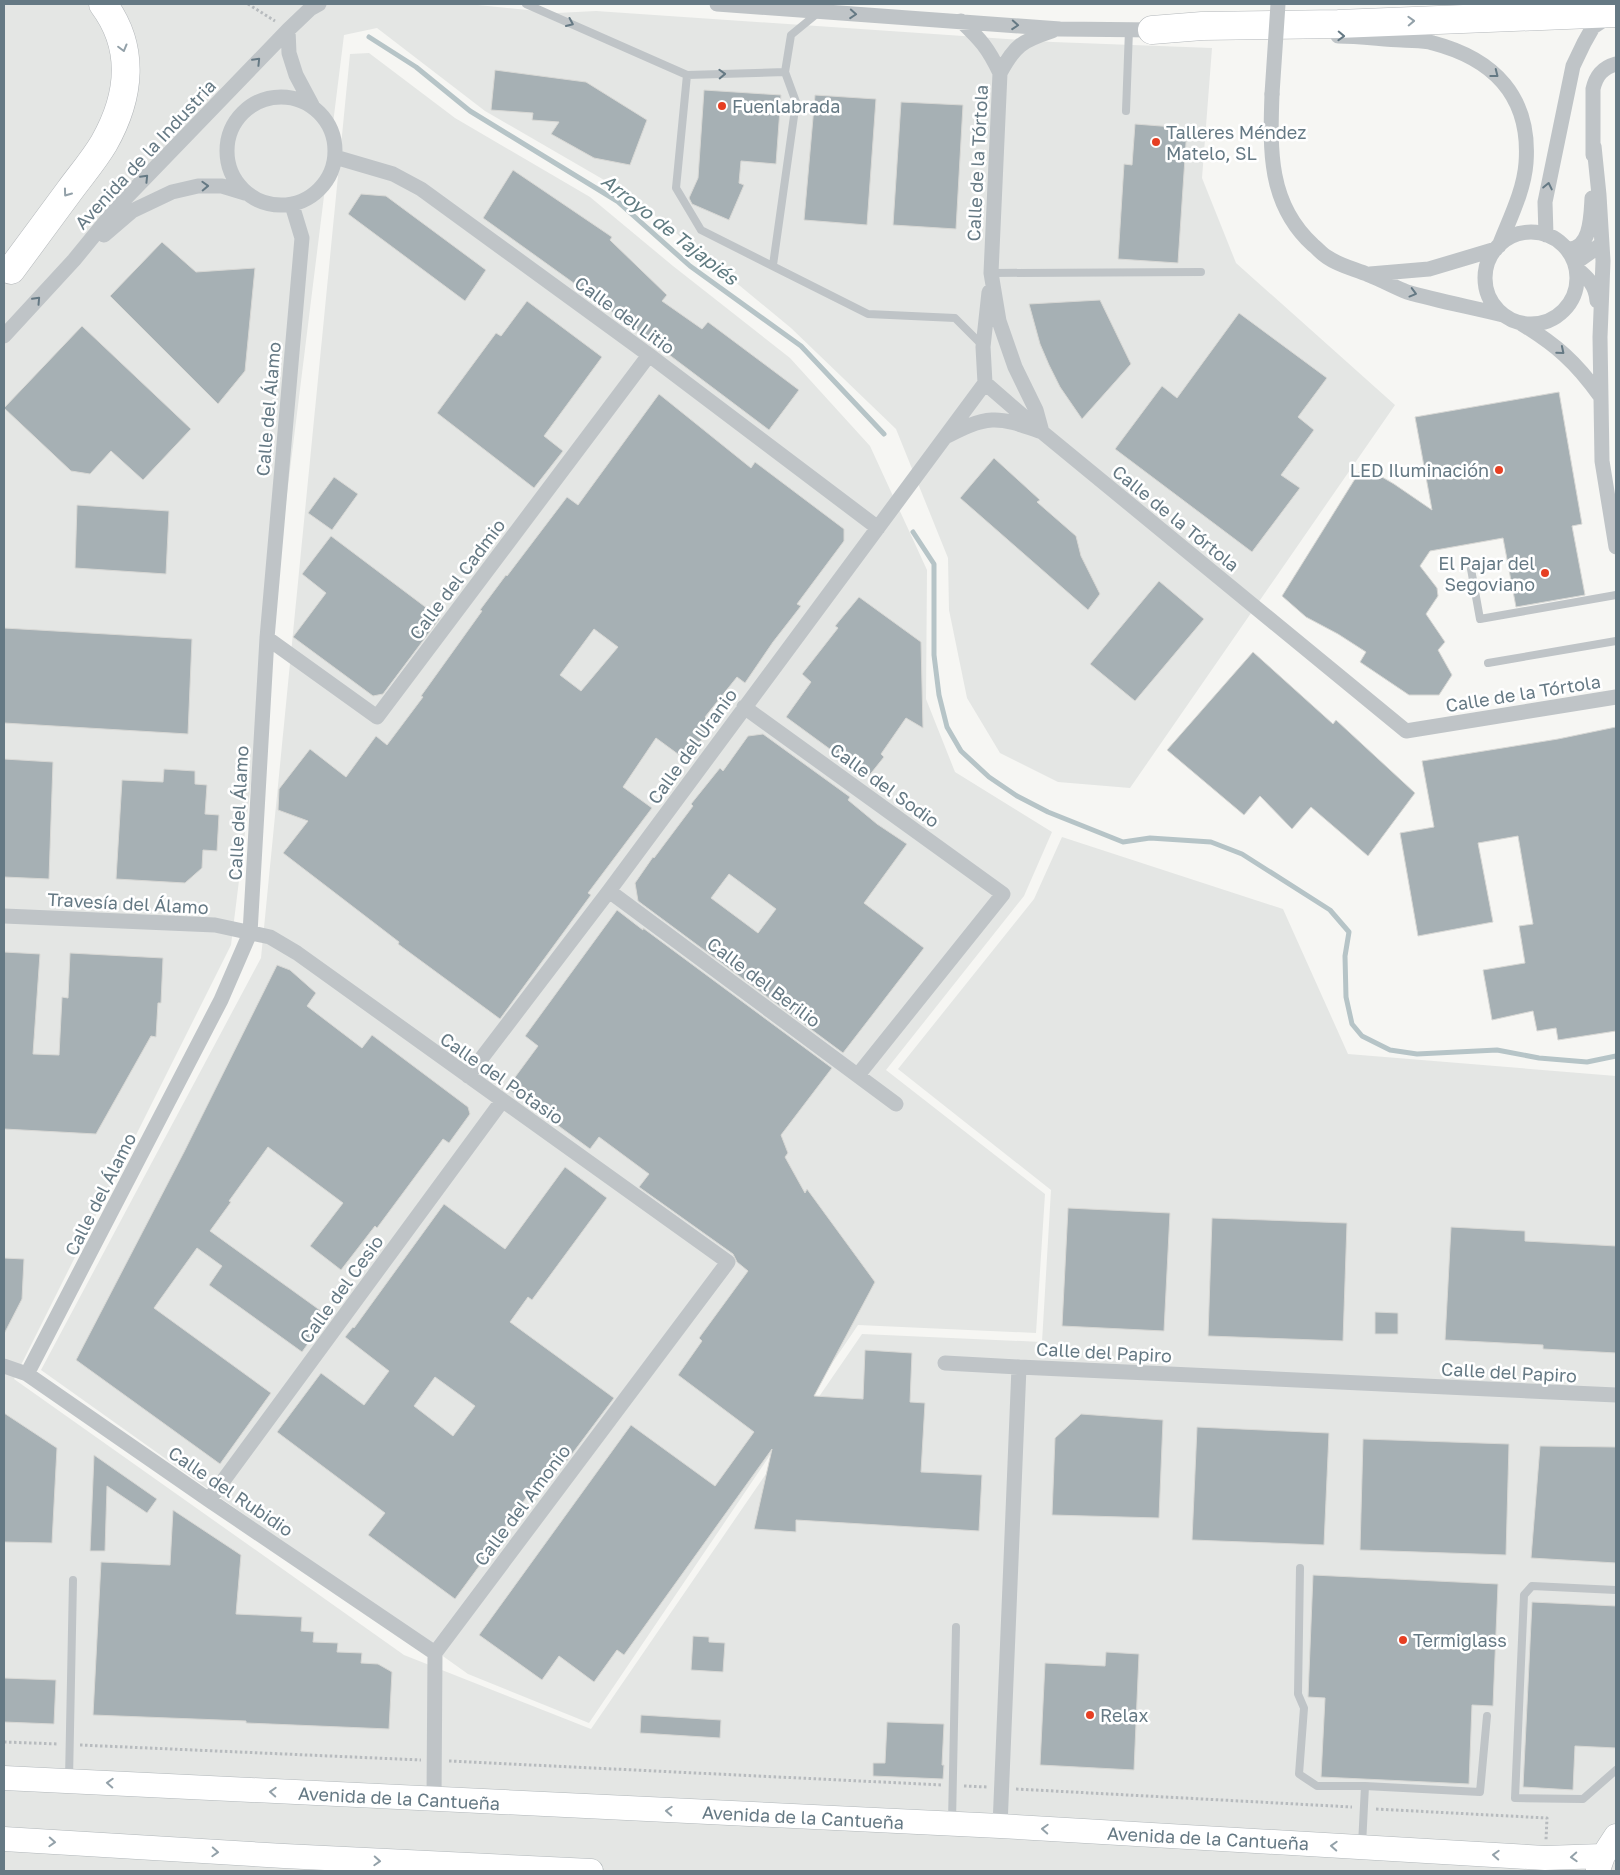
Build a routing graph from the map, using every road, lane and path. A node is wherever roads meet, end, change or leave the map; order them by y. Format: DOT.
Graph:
graph roads {
  1 [pos="103,4"];
  2 [pos="248,4"];
  3 [pos="319,4"];
  4 [pos="526,4"];
  5 [pos="717,4"];
  6 [pos="1278,4"];
  7 [pos="820,12"];
  8 [pos="1614,14"];
  9 [pos="960,21"];
  10 [pos="1060,29"];
  11 [pos="288,30"];
  12 [pos="1141,30"];
  13 [pos="1616,64"];
  14 [pos="785,72"];
  15 [pos="1000,74"];
  16 [pos="687,75"];
  17 [pos="312,105"];
  18 [pos="1126,111"];
  19 [pos="1594,146"];
  20 [pos="336,157"];
  21 [pos="245,193"];
  22 [pos="292,205"];
  23 [pos="1546,235"];
  24 [pos="1602,244"];
  25 [pos="1497,247"];
  26 [pos="1567,249"];
  27 [pos="74,260"];
  28 [pos="773,265"];
  29 [pos="1575,265"];
  30 [pos="1201,272"];
  31 [pos="991,273"];
  32 [pos="1368,274"];
  33 [pos="7,275"];
  34 [pos="1503,315"];
  35 [pos="1521,323"];
  36 [pos="4,336"];
  37 [pos="1600,337"];
  38 [pos="983,347"];
  39 [pos="649,355"];
  40 [pos="985,383"];
  41 [pos="1600,396"];
  42 [pos="1042,432"];
  43 [pos="946,437"];
  44 [pos="878,528"];
  45 [pos="1616,547"];
  46 [pos="1471,569"];
  47 [pos="1616,595"];
  48 [pos="267,638"];
  49 [pos="1616,641"];
  50 [pos="1488,664"];
  51 [pos="1616,697"];
  52 [pos="744,707"];
  53 [pos="609,890"];
  54 [pos="4,916"];
  55 [pos="250,933"];
  56 [pos="858,1074"];
  57 [pos="468,1076"];
  58 [pos="502,1101"];
  59 [pos="896,1104"];
  60 [pos="728,1262"];
  61 [pos="945,1363"];
  62 [pos="4,1366"];
  63 [pos="1019,1367"];
  64 [pos="27,1374"];
  65 [pos="1616,1396"];
  66 [pos="209,1500"];
  67 [pos="1300,1568"];
  68 [pos="73,1580"];
  69 [pos="1616,1590"];
  70 [pos="956,1627"];
  71 [pos="434,1652"];
  72 [pos="1487,1716"];
  73 [pos="4,1742"];
  74 [pos="70,1744"];
  75 [pos="434,1760"];
  76 [pos="1616,1770"];
  77 [pos="4,1778"];
  78 [pos="69,1781"];
  79 [pos="953,1786"];
  80 [pos="1365,1786"];
  81 [pos="1002,1788"];
  82 [pos="434,1800"];
  83 [pos="1364,1808"];
  84 [pos="952,1824"];
  85 [pos="1000,1826"];
  86 [pos="1616,1836"];
  87 [pos="4,1839"];
  88 [pos="1362,1847"];
  89 [pos="1545,1858"];
  90 [pos="1600,1863"];
  91 [pos="284,1864"];
  92 [pos="591,1871"];
  1 -- 33 [label="highway, one-way"];
  2 -- 11 [label="path"];
  3 -- 11 [label="street, Avenida de la Industria"];
  4 -- 16 [label="lane, one-way"];
  5 -- 7 [label="street"];
  6 -- 32 [label="street, bridge"];
  7 -- 9 [label="street, one-way"];
  7 -- 14 [label="lane"];
  12 -- 8 [label="highway, one-way"];
  23 -- 8 [label="street, one-way"];
  9 -- 10 [label="street, one-way"];
  9 -- 15 [label="street, Calle de la Tórtola"];
  10 -- 12 [label="street"];
  10 -- 15 [label="street, Calle de la Tórtola"];
  11 -- 17 [label="street"];
  27 -- 11 [label="street, Avenida de la Industria, one-way"];
  12 -- 18 [label="lane"];
  12 -- 25 [label="street, one-way"];
  13 -- 19 [label="street"];
  16 -- 14 [label="lane, one-way"];
  14 -- 28 [label="lane"];
  15 -- 31 [label="street, Calle de la Tórtola"];
  16 -- 28 [label="lane"];
  17 -- 20 [label="street"];
  17 -- 21 [label="street"];
  19 -- 24 [label="street"];
  19 -- 26 [label="street"];
  20 -- 22 [label="street"];
  20 -- 39 [label="street, Calle del Litio"];
  21 -- 22 [label="street"];
  27 -- 21 [label="street, one-way"];
  22 -- 48 [label="street, Calle del Álamo"];
  23 -- 25 [label="street"];
  23 -- 26 [label="street"];
  24 -- 29 [label="street"];
  24 -- 37 [label="street"];
  25 -- 32 [label="street"];
  25 -- 34 [label="street"];
  26 -- 29 [label="street"];
  36 -- 27 [label="street, Avenida de la Industria, one-way"];
  28 -- 38 [label="lane"];
  29 -- 35 [label="street"];
  29 -- 37 [label="street"];
  30 -- 31 [label="lane"];
  31 -- 38 [label="street"];
  31 -- 42 [label="street, Calle de la Tórtola"];
  32 -- 34 [label="street, one-way"];
  34 -- 35 [label="street"];
  35 -- 41 [label="street, one-way"];
  37 -- 41 [label="street"];
  38 -- 40 [label="street"];
  39 -- 44 [label="street, Calle del Litio"];
  39 -- 48 [label="street, Calle del Cadmio"];
  40 -- 42 [label="street"];
  40 -- 43 [label="street, Calle del Uranio"];
  41 -- 45 [label="street"];
  42 -- 43 [label="street"];
  42 -- 51 [label="street, Calle de la Tórtola"];
  43 -- 44 [label="street, Calle del Uranio"];
  44 -- 52 [label="street, Calle del Uranio"];
  46 -- 47 [label="lane"];
  48 -- 55 [label="street, Calle del Álamo"];
  49 -- 50 [label="lane"];
  52 -- 53 [label="street, Calle del Uranio"];
  52 -- 56 [label="street, Calle del Sodio"];
  53 -- 56 [label="street, Calle del Berilio"];
  53 -- 57 [label="street, Calle del Uranio"];
  54 -- 55 [label="street, Travesía del Álamo"];
  55 -- 57 [label="street, Calle del Potasio"];
  55 -- 64 [label="street, Calle del Álamo"];
  56 -- 59 [label="street, Calle del Berilio"];
  57 -- 58 [label="street, Calle del Potasio"];
  58 -- 60 [label="street, Calle del Potasio"];
  58 -- 66 [label="street, Calle del Cesio"];
  60 -- 71 [label="street, Calle del Amonio"];
  61 -- 63 [label="street"];
  62 -- 64 [label="street, Calle del Rubidio"];
  63 -- 65 [label="street, Calle del Papiro"];
  63 -- 81 [label="street, Calle del Papiro"];
  64 -- 66 [label="street, Calle del Rubidio"];
  66 -- 71 [label="street, Calle del Rubidio"];
  67 -- 80 [label="lane"];
  68 -- 74 [label="lane"];
  69 -- 76 [label="lane"];
  70 -- 79 [label="lane"];
  71 -- 75 [label="street"];
  72 -- 80 [label="lane"];
  73 -- 74 [label="path"];
  74 -- 75 [label="path"];
  74 -- 78 [label="lane"];
  75 -- 79 [label="path"];
  75 -- 82 [label="street"];
  77 -- 78 [label="main road, Avenida de la Cantueña"];
  82 -- 78 [label="main road, Avenida de la Cantueña, one-way"];
  79 -- 81 [label="path"];
  79 -- 84 [label="lane"];
  80 -- 83 [label="lane"];
  81 -- 83 [label="path"];
  81 -- 85 [label="street, Calle del Papiro"];
  84 -- 82 [label="main road, Avenida de la Cantueña, one-way"];
  83 -- 88 [label="lane"];
  83 -- 89 [label="path"];
  84 -- 85 [label="main road, Avenida de la Cantueña"];
  88 -- 85 [label="main road, Avenida de la Cantueña, one-way"];
  86 -- 90 [label="main road"];
  87 -- 91 [label="main road, one-way"];
  89 -- 88 [label="main road, Avenida de la Cantueña, one-way"];
  90 -- 89 [label="main road, Avenida de la Cantueña, one-way"];
  91 -- 92 [label="main road, one-way"];
}
